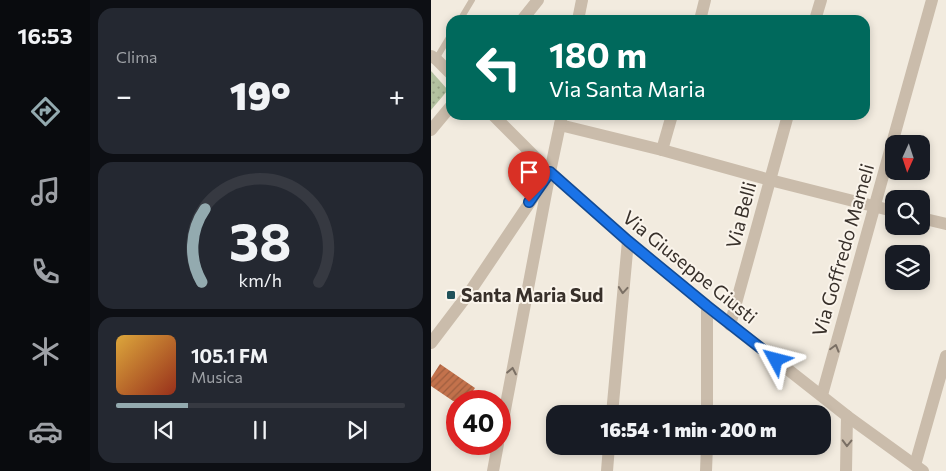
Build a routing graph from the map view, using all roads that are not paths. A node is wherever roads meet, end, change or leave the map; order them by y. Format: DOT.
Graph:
graph roads {
  1 [pos="472,0"];
  2 [pos="538,0"];
  3 [pos="582,0"];
  4 [pos="705,0"];
  5 [pos="821,0"];
  6 [pos="932,0"];
  7 [pos="463,15"];
  8 [pos="526,15"];
  9 [pos="579,15"];
  10 [pos="701,15"];
  11 [pos="816,15"];
  12 [pos="446,41"];
  13 [pos="433,58"];
  14 [pos="446,70"];
  15 [pos="446,112"];
  16 [pos="498,120"];
  17 [pos="561,120"];
  18 [pos="671,120"];
  19 [pos="787,120"];
  20 [pos="431,130"];
  21 [pos="662,150"];
  22 [pos="550,172"];
  23 [pos="770,180"];
  24 [pos="875,207"];
  25 [pos="885,209"];
  26 [pos="930,220"];
  27 [pos="946,224"];
  28 [pos="628,241"];
  29 [pos="707,306"];
  30 [pos="730,325"];
  31 [pos="431,343"];
  32 [pos="946,356"];
  33 [pos="509,390"];
  34 [pos="822,395"];
  35 [pos="613,405"];
  36 [pos="707,405"];
  37 [pos="847,416"];
  38 [pos="496,455"];
  39 [pos="608,455"];
  40 [pos="707,455"];
  41 [pos="919,468"];
  42 [pos="493,471"];
  43 [pos="607,471"];
  44 [pos="706,471"];
  45 [pos="846,471"];
  1 -- 7 [label="lane"];
  2 -- 8 [label="street"];
  3 -- 9 [label="street"];
  4 -- 10 [label="street"];
  5 -- 11 [label="street"];
  6 -- 24 [label="street, Via Goffredo Mameli"];
  12 -- 13 [label="lane"];
  13 -- 14 [label="street"];
  15 -- 20 [label="street"];
  16 -- 22 [label="street, Via Giuseppe Giusti"];
  17 -- 21 [label="street"];
  17 -- 22 [label="street"];
  18 -- 21 [label="street"];
  19 -- 23 [label="street, Via Belli"];
  21 -- 23 [label="street"];
  22 -- 28 [label="street, Via Giuseppe Giusti"];
  22 -- 31 [label="street"];
  33 -- 22 [label="street, one-way"];
  23 -- 24 [label="street"];
  23 -- 30 [label="street, Via Belli"];
  24 -- 25 [label="street"];
  34 -- 24 [label="street, Via Goffredo Mameli, one-way"];
  26 -- 27 [label="street"];
  28 -- 29 [label="street, Via Giuseppe Giusti"];
  28 -- 35 [label="street, one-way"];
  29 -- 30 [label="street, Via Giuseppe Giusti"];
  29 -- 36 [label="street"];
  30 -- 34 [label="street, Via Giuseppe Giusti"];
  32 -- 41 [label="street"];
  34 -- 37 [label="street, Via Giuseppe Giusti"];
  37 -- 41 [label="street, Via Giuseppe Giusti"];
  37 -- 45 [label="street, one-way"];
  38 -- 42 [label="street"];
  39 -- 43 [label="street"];
  40 -- 44 [label="street"];
}
